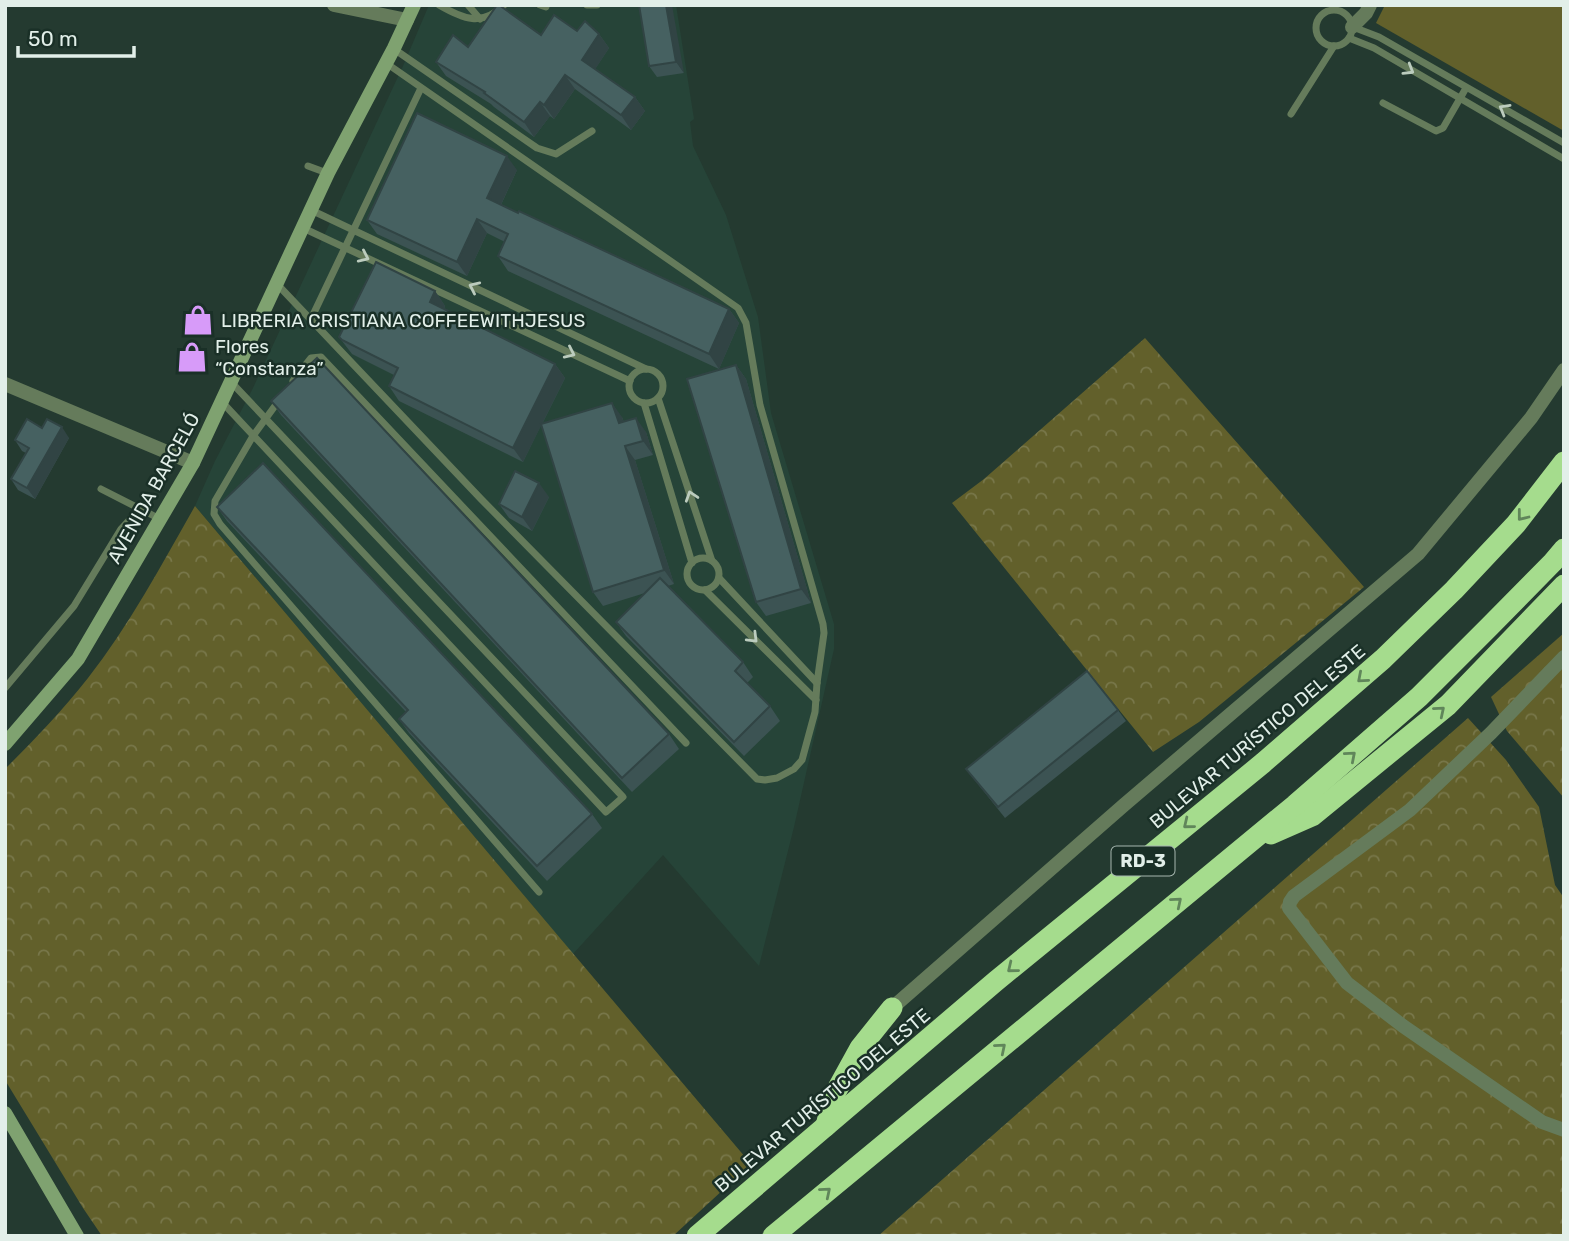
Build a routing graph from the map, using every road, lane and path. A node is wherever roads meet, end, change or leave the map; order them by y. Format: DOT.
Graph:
graph roads {
  1 [pos="334,5"];
  2 [pos="414,5"];
  3 [pos="439,5"];
  4 [pos="468,5"];
  5 [pos="503,5"];
  6 [pos="587,5"];
  7 [pos="597,5"];
  8 [pos="1370,5"];
  9 [pos="481,19"];
  10 [pos="407,20"];
  11 [pos="1351,32"];
  12 [pos="1334,46"];
  13 [pos="394,48"];
  14 [pos="386,63"];
  15 [pos="421,88"];
  16 [pos="1466,88"];
  17 [pos="1460,99"];
  18 [pos="1383,103"];
  19 [pos="1291,114"];
  20 [pos="592,131"];
  21 [pos="1564,143"];
  22 [pos="1564,159"];
  23 [pos="308,166"];
  24 [pos="328,173"];
  25 [pos="311,210"];
  26 [pos="303,228"];
  27 [pos="353,230"];
  28 [pos="345,248"];
  29 [pos="277,283"];
  30 [pos="311,319"];
  31 [pos="646,369"];
  32 [pos="1564,370"];
  33 [pos="630,381"];
  34 [pos="231,382"];
  35 [pos="5,384"];
  36 [pos="659,398"];
  37 [pos="221,402"];
  38 [pos="644,403"];
  39 [pos="265,418"];
  40 [pos="253,436"];
  41 [pos="1564,462"];
  42 [pos="193,463"];
  43 [pos="101,489"];
  44 [pos="142,511"];
  45 [pos="160,519"];
  46 [pos="1564,549"];
  47 [pos="712,561"];
  48 [pos="692,563"];
  49 [pos="719,578"];
  50 [pos="1564,584"];
  51 [pos="705,590"];
  52 [pos="1564,657"];
  53 [pos="817,683"];
  54 [pos="5,688"];
  55 [pos="816,700"];
  56 [pos="685,743"];
  57 [pos="5,744"];
  58 [pos="1244,847"];
  59 [pos="539,892"];
  60 [pos="892,1008"];
  61 [pos="5,1113"];
  62 [pos="826,1126"];
  63 [pos="1564,1130"];
  64 [pos="77,1236"];
  65 [pos="697,1236"];
  66 [pos="773,1236"];
  1 -- 10 [label="street"];
  2 -- 10 [label="street, AVENIDA BARCELÓ"];
  3 -- 9 [label="lane"];
  4 -- 9 [label="lane"];
  5 -- 9 [label="lane"];
  6 -- 7 [label="lane"];
  8 -- 11 [label="street"];
  10 -- 13 [label="street, AVENIDA BARCELÓ"];
  11 -- 12 [label="lane"];
  11 -- 12 [label="lane"];
  11 -- 16 [label="lane"];
  11 -- 17 [label="lane, one-way"];
  12 -- 19 [label="lane"];
  13 -- 14 [label="street, AVENIDA BARCELÓ"];
  13 -- 20 [label="lane"];
  14 -- 15 [label="lane"];
  14 -- 24 [label="street, AVENIDA BARCELÓ"];
  15 -- 27 [label="lane"];
  15 -- 53 [label="lane"];
  16 -- 17 [label="lane"];
  21 -- 16 [label="lane, one-way"];
  17 -- 18 [label="lane"];
  17 -- 22 [label="lane"];
  23 -- 24 [label="lane"];
  24 -- 25 [label="street, AVENIDA BARCELÓ"];
  25 -- 26 [label="street, AVENIDA BARCELÓ"];
  25 -- 27 [label="lane"];
  26 -- 28 [label="lane"];
  26 -- 29 [label="street, AVENIDA BARCELÓ"];
  27 -- 28 [label="lane"];
  31 -- 27 [label="lane, one-way"];
  28 -- 30 [label="lane"];
  28 -- 33 [label="lane, one-way"];
  29 -- 30 [label="lane"];
  29 -- 34 [label="street, AVENIDA BARCELÓ"];
  30 -- 55 [label="lane"];
  31 -- 33 [label="lane"];
  31 -- 36 [label="lane"];
  32 -- 60 [label="street"];
  33 -- 38 [label="lane"];
  34 -- 37 [label="street, AVENIDA BARCELÓ"];
  34 -- 39 [label="lane"];
  35 -- 42 [label="street"];
  36 -- 38 [label="lane"];
  47 -- 36 [label="lane, one-way"];
  37 -- 40 [label="lane"];
  37 -- 42 [label="street, AVENIDA BARCELÓ"];
  38 -- 48 [label="lane"];
  39 -- 40 [label="lane"];
  39 -- 40 [label="lane"];
  39 -- 56 [label="lane"];
  40 -- 59 [label="lane"];
  41 -- 62 [label="highway, BULEVAR TURÍSTICO DEL ESTE / RD-3, one-way"];
  42 -- 45 [label="street, AVENIDA BARCELÓ"];
  43 -- 44 [label="lane"];
  44 -- 45 [label="lane"];
  44 -- 54 [label="lane"];
  45 -- 57 [label="street, AVENIDA BARCELÓ"];
  58 -- 46 [label="highway, RD-3, one-way"];
  47 -- 48 [label="lane"];
  47 -- 49 [label="lane"];
  48 -- 51 [label="lane"];
  49 -- 51 [label="lane"];
  49 -- 53 [label="lane"];
  58 -- 50 [label="highway, one-way"];
  51 -- 55 [label="lane, one-way"];
  52 -- 63 [label="street"];
  53 -- 55 [label="lane"];
  66 -- 58 [label="highway, RD-3, one-way"];
  60 -- 62 [label="highway"];
  61 -- 64 [label="street"];
  62 -- 65 [label="highway, BULEVAR TURÍSTICO DEL ESTE / RD-3"];
}
